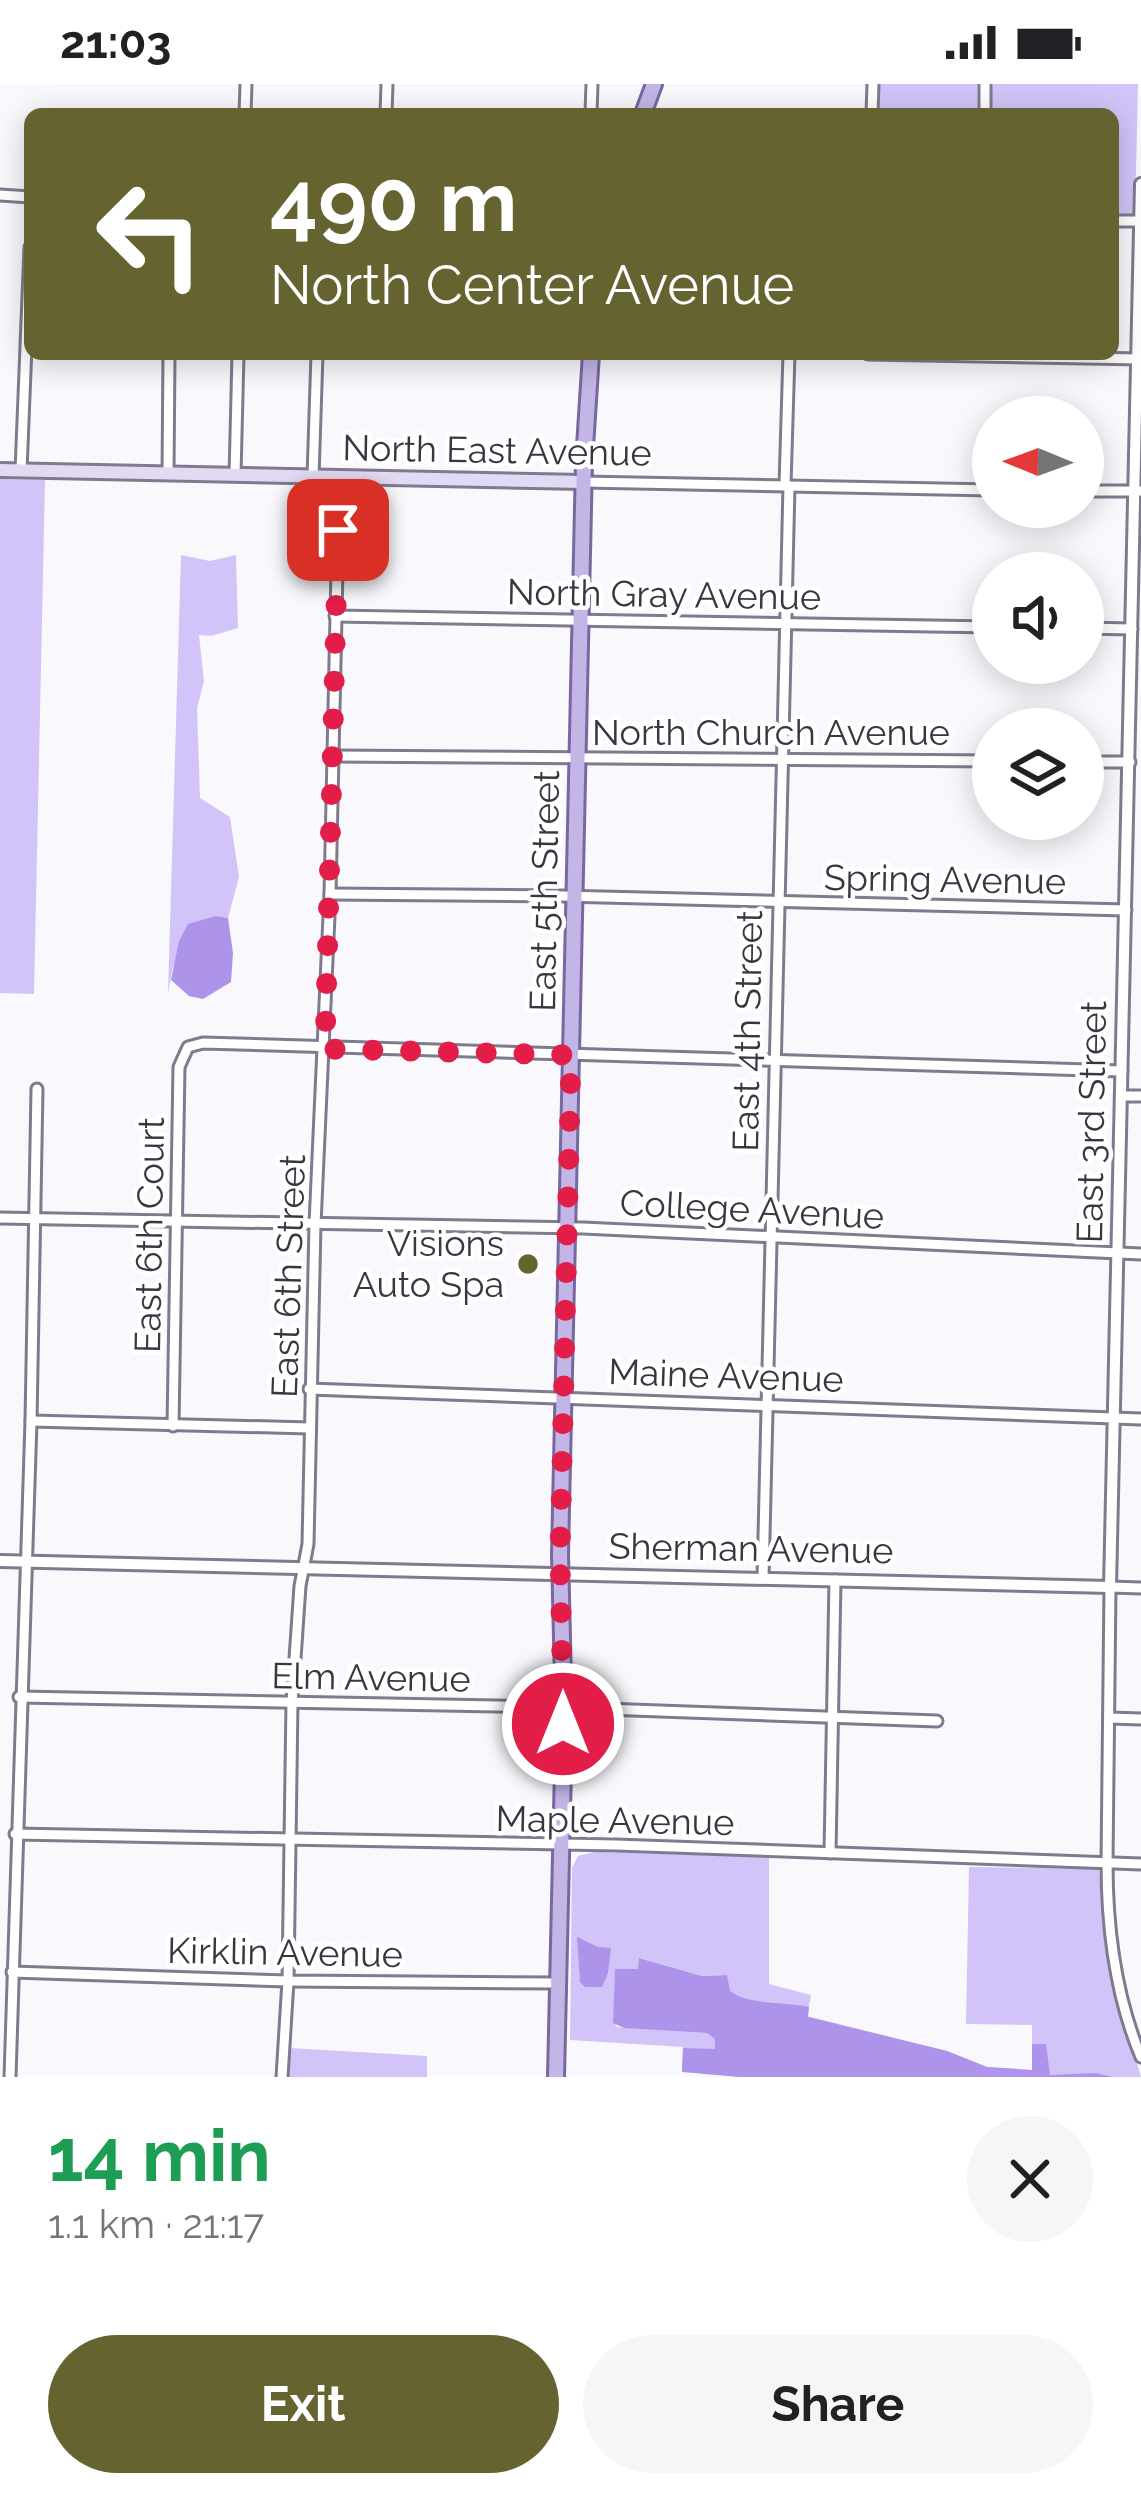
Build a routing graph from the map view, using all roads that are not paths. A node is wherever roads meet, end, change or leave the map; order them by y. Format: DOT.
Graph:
graph roads {
  1 [pos="1141,184"];
  2 [pos="1141,221"];
  3 [pos="1139,359"];
  4 [pos="25,360"];
  5 [pos="170,360"];
  6 [pos="238,360"];
  7 [pos="317,360"];
  8 [pos="591,360"];
  9 [pos="789,360"];
  10 [pos="0,470"];
  11 [pos="21,471"];
  12 [pos="168,474"];
  13 [pos="235,475"];
  14 [pos="313,477"];
  15 [pos="339,477"];
  16 [pos="583,482"];
  17 [pos="787,486"];
  18 [pos="972,490"];
  19 [pos="1104,491"];
  20 [pos="1138,491"];
  21 [pos="334,616"];
  22 [pos="580,620"];
  23 [pos="784,624"];
  24 [pos="972,627"];
  25 [pos="1104,628"];
  26 [pos="1132,629"];
  27 [pos="1136,657"];
  28 [pos="333,756"];
  29 [pos="577,758"];
  30 [pos="781,760"];
  31 [pos="972,761"];
  32 [pos="1104,761"];
  33 [pos="1130,762"];
  34 [pos="1135,795"];
  35 [pos="331,894"];
  36 [pos="574,896"];
  37 [pos="777,902"];
  38 [pos="1126,910"];
  39 [pos="325,1049"];
  40 [pos="571,1055"];
  41 [pos="775,1058"];
  42 [pos="1122,1071"];
  43 [pos="37,1089"];
  44 [pos="1122,1096"];
  45 [pos="1141,1096"];
  46 [pos="0,1218"];
  47 [pos="35,1219"];
  48 [pos="175,1221"];
  49 [pos="315,1224"];
  50 [pos="567,1228"];
  51 [pos="769,1237"];
  52 [pos="1118,1253"];
  53 [pos="1141,1254"];
  54 [pos="310,1390"];
  55 [pos="563,1398"];
  56 [pos="768,1404"];
  57 [pos="1114,1417"];
  58 [pos="1141,1419"];
  59 [pos="31,1421"];
  60 [pos="173,1426"];
  61 [pos="309,1428"];
  62 [pos="0,1561"];
  63 [pos="24,1562"];
  64 [pos="304,1568"];
  65 [pos="560,1574"];
  66 [pos="763,1579"];
  67 [pos="835,1580"];
  68 [pos="1110,1587"];
  69 [pos="1141,1588"];
  70 [pos="20,1697"];
  71 [pos="292,1702"];
  72 [pos="563,1708"];
  73 [pos="833,1718"];
  74 [pos="1108,1718"];
  75 [pos="1141,1719"];
  76 [pos="937,1721"];
  77 [pos="0,1750"];
  78 [pos="18,1750"];
  79 [pos="15,1834"];
  80 [pos="291,1840"];
  81 [pos="561,1845"];
  82 [pos="830,1852"];
  83 [pos="1107,1863"];
  84 [pos="1141,1864"];
  85 [pos="0,1922"];
  86 [pos="13,1923"];
  87 [pos="12,1972"];
  88 [pos="288,1981"];
  89 [pos="558,1983"];
  90 [pos="6,1984"];
  91 [pos="1141,2056"];
  92 [pos="10,2077"];
  93 [pos="282,2077"];
  94 [pos="556,2077"];
  1 -- 2 [label="street, East 3rd Street"];
  2 -- 3 [label="street, East 3rd Street"];
  3 -- 20 [label="street, East 3rd Street"];
  4 -- 11 [label="street"];
  5 -- 12 [label="street"];
  6 -- 13 [label="street"];
  7 -- 14 [label="street"];
  8 -- 16 [label="main road, East 5th Street"];
  9 -- 17 [label="street, East 4th Street"];
  10 -- 11 [label="main road, North East Avenue"];
  11 -- 12 [label="main road, North East Avenue"];
  12 -- 13 [label="main road, North East Avenue"];
  13 -- 14 [label="main road, North East Avenue"];
  14 -- 15 [label="main road, North East Avenue"];
  15 -- 16 [label="main road, North East Avenue"];
  15 -- 21 [label="street, East 6th Street"];
  16 -- 17 [label="street, North East Avenue"];
  16 -- 22 [label="main road, East 5th Street"];
  17 -- 18 [label="street, North East Avenue"];
  17 -- 23 [label="street, East 4th Street"];
  19 -- 20 [label="street"];
  20 -- 26 [label="street, East 3rd Street"];
  21 -- 22 [label="street, North Gray Avenue"];
  21 -- 28 [label="street, East 6th Street"];
  22 -- 23 [label="street, North Gray Avenue"];
  22 -- 29 [label="main road, East 5th Street"];
  23 -- 24 [label="street, North Gray Avenue"];
  23 -- 30 [label="street, East 4th Street"];
  25 -- 26 [label="street"];
  26 -- 27 [label="street, East 3rd Street"];
  27 -- 33 [label="street, East 3rd Street"];
  28 -- 29 [label="street, North Church Avenue"];
  28 -- 35 [label="street, East 6th Street"];
  29 -- 30 [label="street, North Church Avenue"];
  29 -- 36 [label="main road, East 5th Street"];
  30 -- 31 [label="street, North Church Avenue"];
  30 -- 37 [label="street, East 4th Street"];
  32 -- 33 [label="street"];
  33 -- 34 [label="street, East 3rd Street"];
  34 -- 38 [label="street, East 3rd Street"];
  35 -- 36 [label="street, Spring Avenue"];
  35 -- 39 [label="street, East 6th Street"];
  36 -- 37 [label="street, Spring Avenue"];
  36 -- 40 [label="main road, East 5th Street"];
  37 -- 38 [label="street, Spring Avenue"];
  37 -- 41 [label="street, East 4th Street"];
  38 -- 42 [label="street, East 3rd Street"];
  39 -- 40 [label="street"];
  39 -- 48 [label="street, East 6th Court"];
  39 -- 49 [label="street, East 6th Street"];
  40 -- 41 [label="street"];
  40 -- 50 [label="main road, East 5th Street"];
  41 -- 42 [label="street"];
  41 -- 51 [label="street, East 4th Street"];
  42 -- 44 [label="street, East 3rd Street"];
  43 -- 47 [label="street"];
  44 -- 45 [label="street"];
  44 -- 52 [label="street, East 3rd Street"];
  46 -- 47 [label="street, College Avenue"];
  47 -- 48 [label="street, College Avenue"];
  47 -- 59 [label="street"];
  48 -- 49 [label="street, College Avenue"];
  48 -- 60 [label="street, East 6th Court"];
  49 -- 50 [label="street, College Avenue"];
  49 -- 54 [label="street, East 6th Street"];
  50 -- 51 [label="street, College Avenue"];
  50 -- 55 [label="main road, East 5th Street"];
  51 -- 52 [label="street, College Avenue"];
  51 -- 56 [label="street, East 4th Street"];
  52 -- 53 [label="street, College Avenue"];
  52 -- 57 [label="street, East 3rd Street"];
  54 -- 55 [label="street, Maine Avenue"];
  54 -- 61 [label="street, East 6th Street"];
  55 -- 56 [label="street, Maine Avenue"];
  55 -- 65 [label="main road, East 5th Street"];
  56 -- 57 [label="street, Maine Avenue"];
  56 -- 66 [label="street, East 4th Street"];
  57 -- 58 [label="street, Maine Avenue"];
  57 -- 68 [label="street, East 3rd Street"];
  59 -- 60 [label="street"];
  59 -- 63 [label="street"];
  60 -- 61 [label="street"];
  61 -- 64 [label="street, East 6th Street"];
  62 -- 63 [label="street, Sherman Avenue"];
  63 -- 64 [label="street, Sherman Avenue"];
  63 -- 70 [label="street"];
  64 -- 65 [label="street, Sherman Avenue"];
  64 -- 71 [label="street, East 6th Street"];
  65 -- 66 [label="street, Sherman Avenue"];
  65 -- 72 [label="main road, East 5th Street"];
  66 -- 67 [label="street, Sherman Avenue"];
  67 -- 68 [label="street, Sherman Avenue"];
  67 -- 73 [label="street"];
  68 -- 69 [label="street, Sherman Avenue"];
  68 -- 74 [label="street, East 3rd Street"];
  70 -- 71 [label="street, Elm Avenue"];
  70 -- 78 [label="street"];
  71 -- 72 [label="street, Elm Avenue"];
  71 -- 80 [label="street, East 6th Street"];
  72 -- 73 [label="street, Elm Avenue"];
  72 -- 81 [label="main road, East 5th Street"];
  73 -- 76 [label="street, Elm Avenue"];
  73 -- 82 [label="street"];
  74 -- 75 [label="street"];
  74 -- 83 [label="street, East 3rd Street"];
  77 -- 78 [label="street"];
  78 -- 79 [label="street"];
  79 -- 80 [label="street, Maple Avenue"];
  79 -- 86 [label="street"];
  80 -- 81 [label="street, Maple Avenue"];
  80 -- 88 [label="street, East 6th Street"];
  81 -- 82 [label="street, Maple Avenue"];
  81 -- 89 [label="main road, East 5th Street"];
  82 -- 83 [label="street, Maple Avenue"];
  83 -- 84 [label="street, Maple Avenue"];
  83 -- 91 [label="street, East 3rd Street"];
  85 -- 86 [label="street"];
  86 -- 87 [label="street"];
  87 -- 88 [label="street, Kirklin Avenue"];
  87 -- 90 [label="street"];
  88 -- 89 [label="street, Kirklin Avenue"];
  88 -- 93 [label="street, East 6th Street"];
  89 -- 94 [label="main road, East 5th Street"];
  90 -- 92 [label="street"];
}
